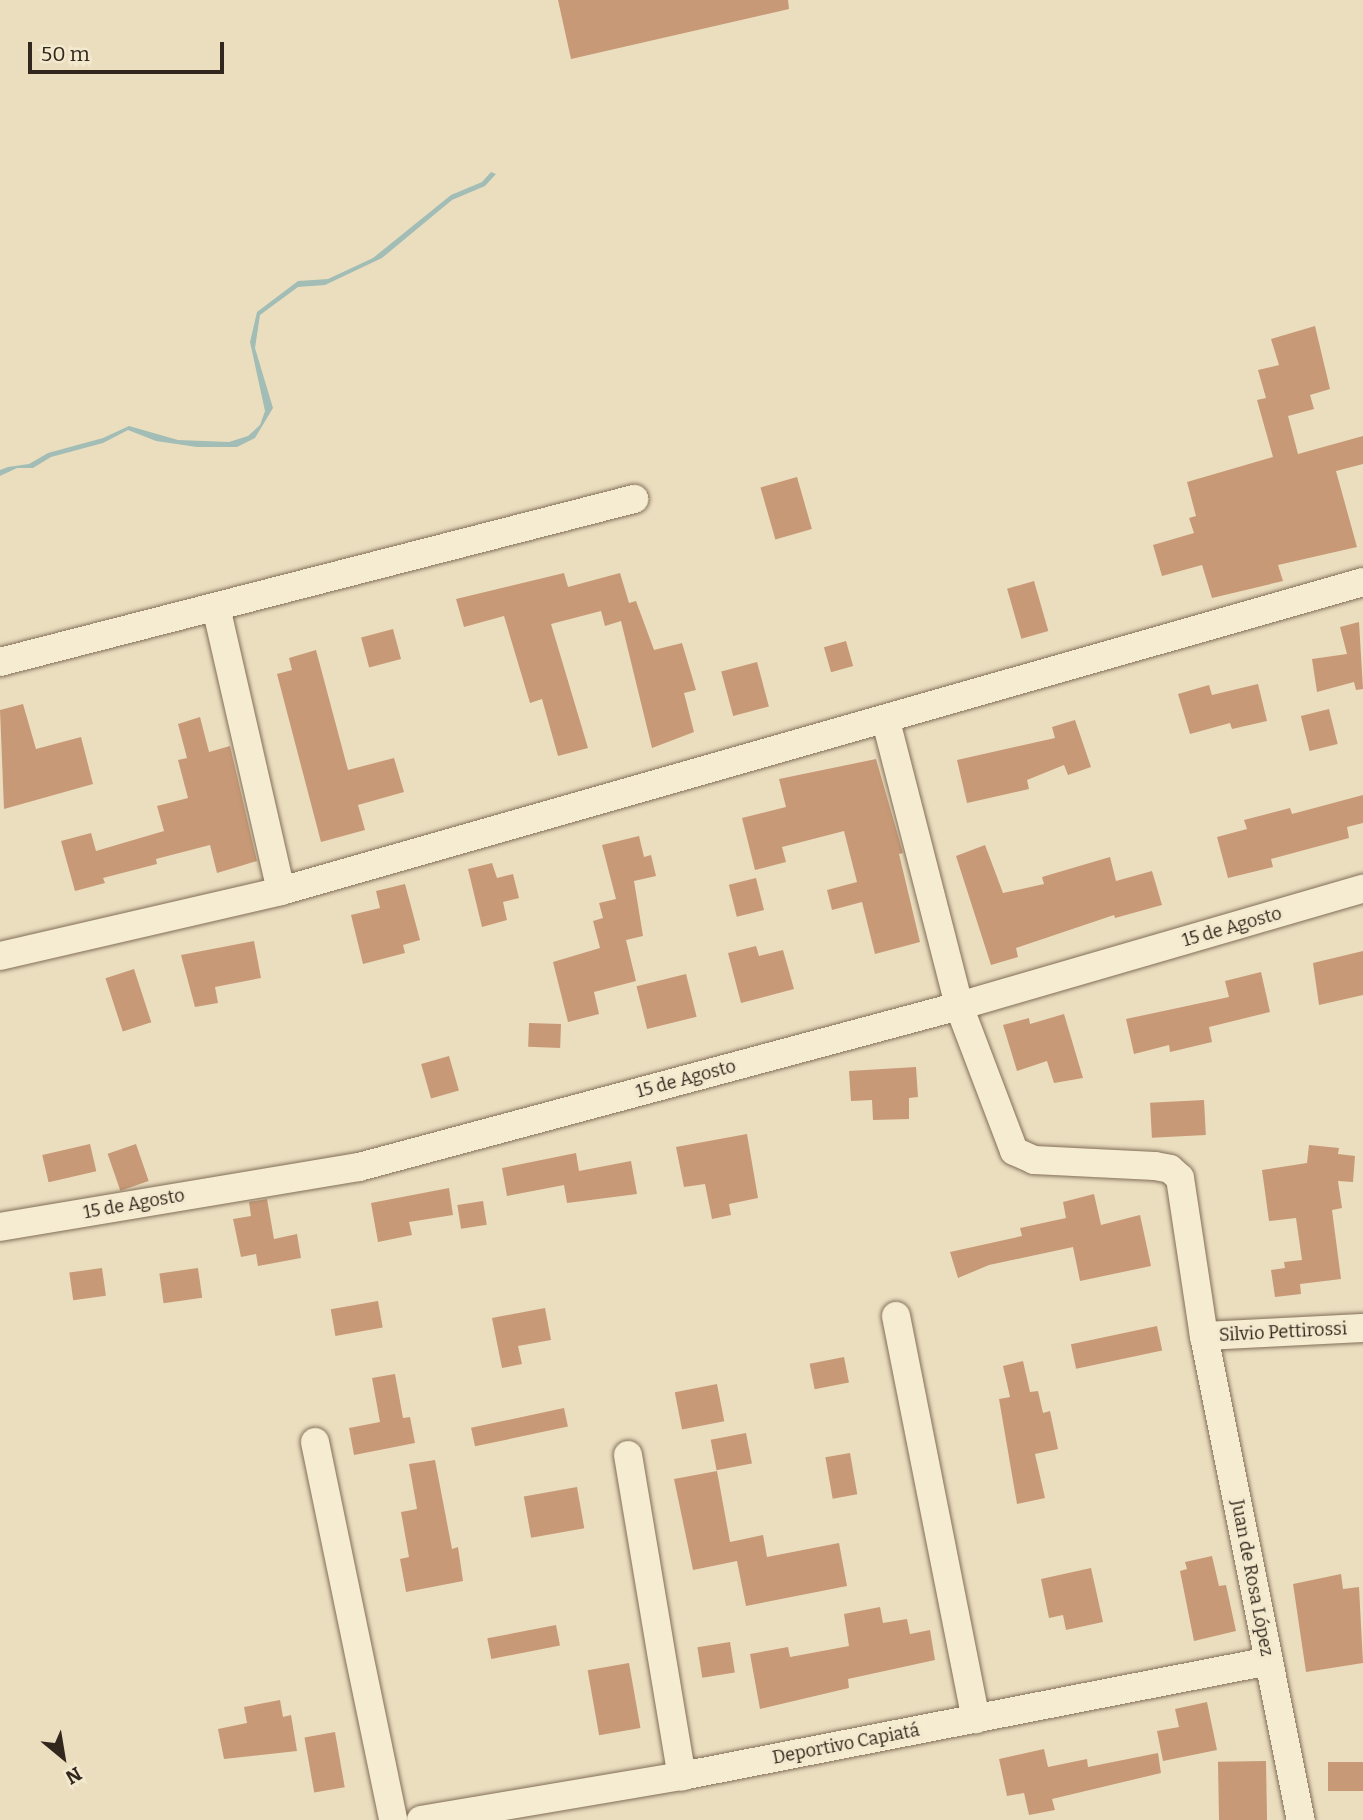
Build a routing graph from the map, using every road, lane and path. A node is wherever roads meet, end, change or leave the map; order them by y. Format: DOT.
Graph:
graph roads {
  1 [pos="634,499"];
  2 [pos="1363,582"];
  3 [pos="216,607"];
  4 [pos="0,662"];
  5 [pos="886,721"];
  6 [pos="1363,889"];
  7 [pos="281,891"];
  8 [pos="0,956"];
  9 [pos="959,1006"];
  10 [pos="0,1227"];
  11 [pos="897,1315"];
  12 [pos="1363,1328"];
  13 [pos="1204,1336"];
  14 [pos="315,1442"];
  15 [pos="628,1455"];
  16 [pos="1269,1661"];
  17 [pos="976,1719"];
  18 [pos="682,1776"];
  19 [pos="393,1820"];
  20 [pos="421,1820"];
  21 [pos="1301,1820"];
  1 -- 3 [label="street"];
  2 -- 5 [label="street"];
  3 -- 4 [label="street"];
  3 -- 7 [label="street"];
  5 -- 7 [label="street"];
  5 -- 9 [label="street"];
  6 -- 9 [label="street, 15 de Agosto"];
  7 -- 8 [label="street"];
  9 -- 10 [label="street, 15 de Agosto"];
  9 -- 13 [label="street, Juan de Rosa López"];
  11 -- 17 [label="street"];
  12 -- 13 [label="street, Silvio Pettirossi"];
  13 -- 16 [label="street, Juan de Rosa López"];
  14 -- 19 [label="street"];
  15 -- 18 [label="street"];
  16 -- 17 [label="street, Deportivo Capiatá"];
  16 -- 21 [label="street, Juan de Rosa López"];
  17 -- 18 [label="street, Deportivo Capiatá"];
  18 -- 20 [label="street, Deportivo Capiatá"];
}
